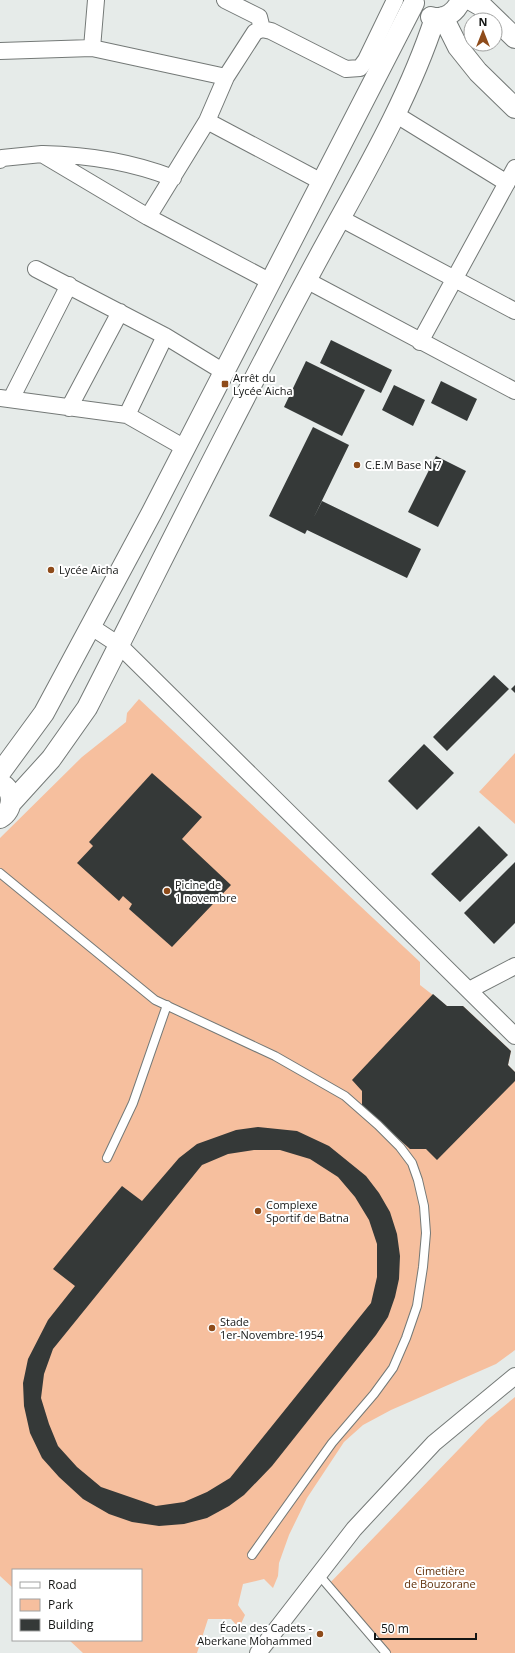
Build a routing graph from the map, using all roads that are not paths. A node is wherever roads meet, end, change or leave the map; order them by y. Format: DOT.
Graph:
graph roads {
  1 [pos="96,0"];
  2 [pos="225,0"];
  3 [pos="395,0"];
  4 [pos="461,0"];
  5 [pos="414,2"];
  6 [pos="482,2"];
  7 [pos="439,18"];
  8 [pos="262,29"];
  9 [pos="515,38"];
  10 [pos="92,48"];
  11 [pos="0,51"];
  12 [pos="226,77"];
  13 [pos="515,108"];
  14 [pos="395,114"];
  15 [pos="207,121"];
  16 [pos="1,154"];
  17 [pos="42,154"];
  18 [pos="515,168"];
  19 [pos="173,178"];
  20 [pos="322,182"];
  21 [pos="507,183"];
  22 [pos="148,217"];
  23 [pos="340,218"];
  24 [pos="36,269"];
  25 [pos="306,280"];
  26 [pos="454,280"];
  27 [pos="271,282"];
  28 [pos="69,285"];
  29 [pos="515,311"];
  30 [pos="120,312"];
  31 [pos="165,336"];
  32 [pos="420,342"];
  33 [pos="224,372"];
  34 [pos="515,391"];
  35 [pos="5,399"];
  36 [pos="69,408"];
  37 [pos="127,415"];
  38 [pos="185,448"];
  39 [pos="90,626"];
  40 [pos="119,645"];
  41 [pos="0,773"];
  42 [pos="0,783"];
  43 [pos="5,810"];
  44 [pos="0,873"];
  45 [pos="515,966"];
  46 [pos="469,990"];
  47 [pos="167,1005"];
  48 [pos="515,1036"];
  49 [pos="107,1158"];
  50 [pos="515,1376"];
  51 [pos="252,1555"];
  52 [pos="319,1575"];
  53 [pos="258,1653"];
  54 [pos="386,1653"];
  1 -- 10 [label="street"];
  2 -- 8 [label="street"];
  3 -- 8 [label="street"];
  4 -- 7 [label="street"];
  5 -- 7 [label="street"];
  5 -- 20 [label="street"];
  6 -- 9 [label="street"];
  7 -- 13 [label="street"];
  7 -- 14 [label="street"];
  8 -- 12 [label="street"];
  10 -- 11 [label="street"];
  10 -- 12 [label="street"];
  12 -- 15 [label="street"];
  14 -- 21 [label="street"];
  14 -- 23 [label="street"];
  15 -- 19 [label="street"];
  15 -- 20 [label="street"];
  16 -- 17 [label="street"];
  17 -- 19 [label="street"];
  17 -- 22 [label="street"];
  18 -- 21 [label="street"];
  19 -- 22 [label="street"];
  20 -- 27 [label="street"];
  21 -- 26 [label="street"];
  22 -- 27 [label="street"];
  23 -- 25 [label="street"];
  23 -- 26 [label="street"];
  24 -- 28 [label="street"];
  25 -- 32 [label="street"];
  25 -- 40 [label="street"];
  26 -- 29 [label="street"];
  26 -- 32 [label="street"];
  27 -- 33 [label="street"];
  28 -- 30 [label="street"];
  28 -- 35 [label="street"];
  30 -- 31 [label="street"];
  30 -- 36 [label="street"];
  31 -- 33 [label="street"];
  31 -- 37 [label="street"];
  32 -- 34 [label="street"];
  33 -- 38 [label="street"];
  35 -- 36 [label="street"];
  36 -- 37 [label="street"];
  37 -- 38 [label="street"];
  38 -- 39 [label="street"];
  39 -- 40 [label="street"];
  39 -- 41 [label="street"];
  40 -- 43 [label="street"];
  40 -- 46 [label="street"];
  42 -- 43 [label="street"];
  44 -- 47 [label="lane"];
  45 -- 46 [label="street"];
  46 -- 48 [label="street"];
  47 -- 49 [label="lane"];
  47 -- 51 [label="lane"];
  50 -- 52 [label="street"];
  52 -- 53 [label="street"];
  52 -- 54 [label="lane"];
}
